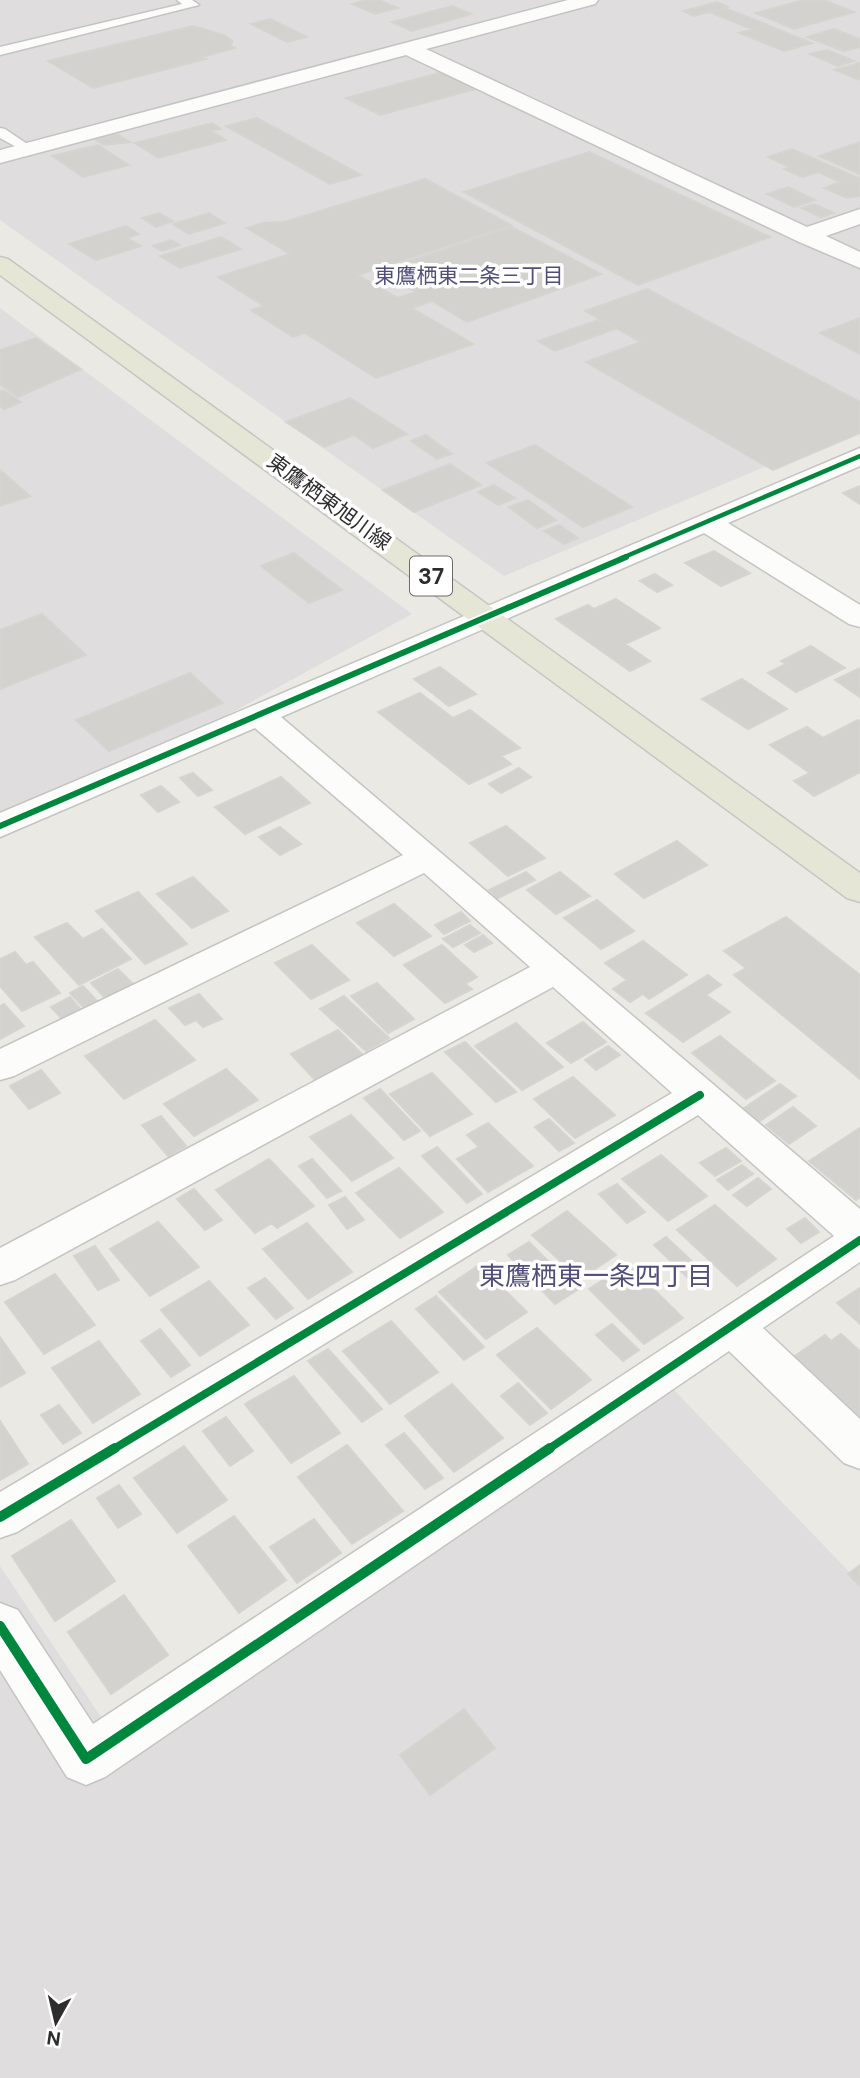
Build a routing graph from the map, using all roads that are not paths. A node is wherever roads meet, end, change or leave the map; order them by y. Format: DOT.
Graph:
graph roads {
  1 [pos="183,0"];
  2 [pos="589,0"];
  3 [pos="408,48"];
  4 [pos="0,51"];
  5 [pos="0,132"];
  6 [pos="29,149"];
  7 [pos="0,157"];
  8 [pos="860,216"];
  9 [pos="805,236"];
  10 [pos="860,261"];
  11 [pos="0,264"];
  12 [pos="860,456"];
  13 [pos="706,522"];
  14 [pos="486,617"];
  15 [pos="860,618"];
  16 [pos="258,715"];
  17 [pos="0,826"];
  18 [pos="427,857"];
  19 [pos="860,890"];
  20 [pos="554,970"];
  21 [pos="0,1066"];
  22 [pos="700,1095"];
  23 [pos="860,1234"];
  24 [pos="860,1240"];
  25 [pos="0,1268"];
  26 [pos="733,1326"];
  27 [pos="860,1449"];
  28 [pos="0,1517"];
  29 [pos="0,1626"];
  1 -- 4 [label="lane"];
  2 -- 3 [label="street"];
  3 -- 6 [label="street"];
  3 -- 9 [label="street"];
  5 -- 6 [label="lane"];
  6 -- 7 [label="street"];
  8 -- 9 [label="street"];
  9 -- 10 [label="street"];
  11 -- 14 [label="main road, 東鷹栖東旭川線 / 37"];
  12 -- 13 [label="street"];
  13 -- 14 [label="street"];
  13 -- 15 [label="street"];
  14 -- 16 [label="street"];
  14 -- 19 [label="main road, 東鷹栖東旭川線 / 37"];
  16 -- 17 [label="street"];
  16 -- 18 [label="street"];
  18 -- 20 [label="street"];
  18 -- 21 [label="street"];
  20 -- 22 [label="street"];
  20 -- 25 [label="street"];
  22 -- 23 [label="street"];
  22 -- 28 [label="street"];
  24 -- 26 [label="street"];
  26 -- 27 [label="street"];
  26 -- 29 [label="street"];
}
